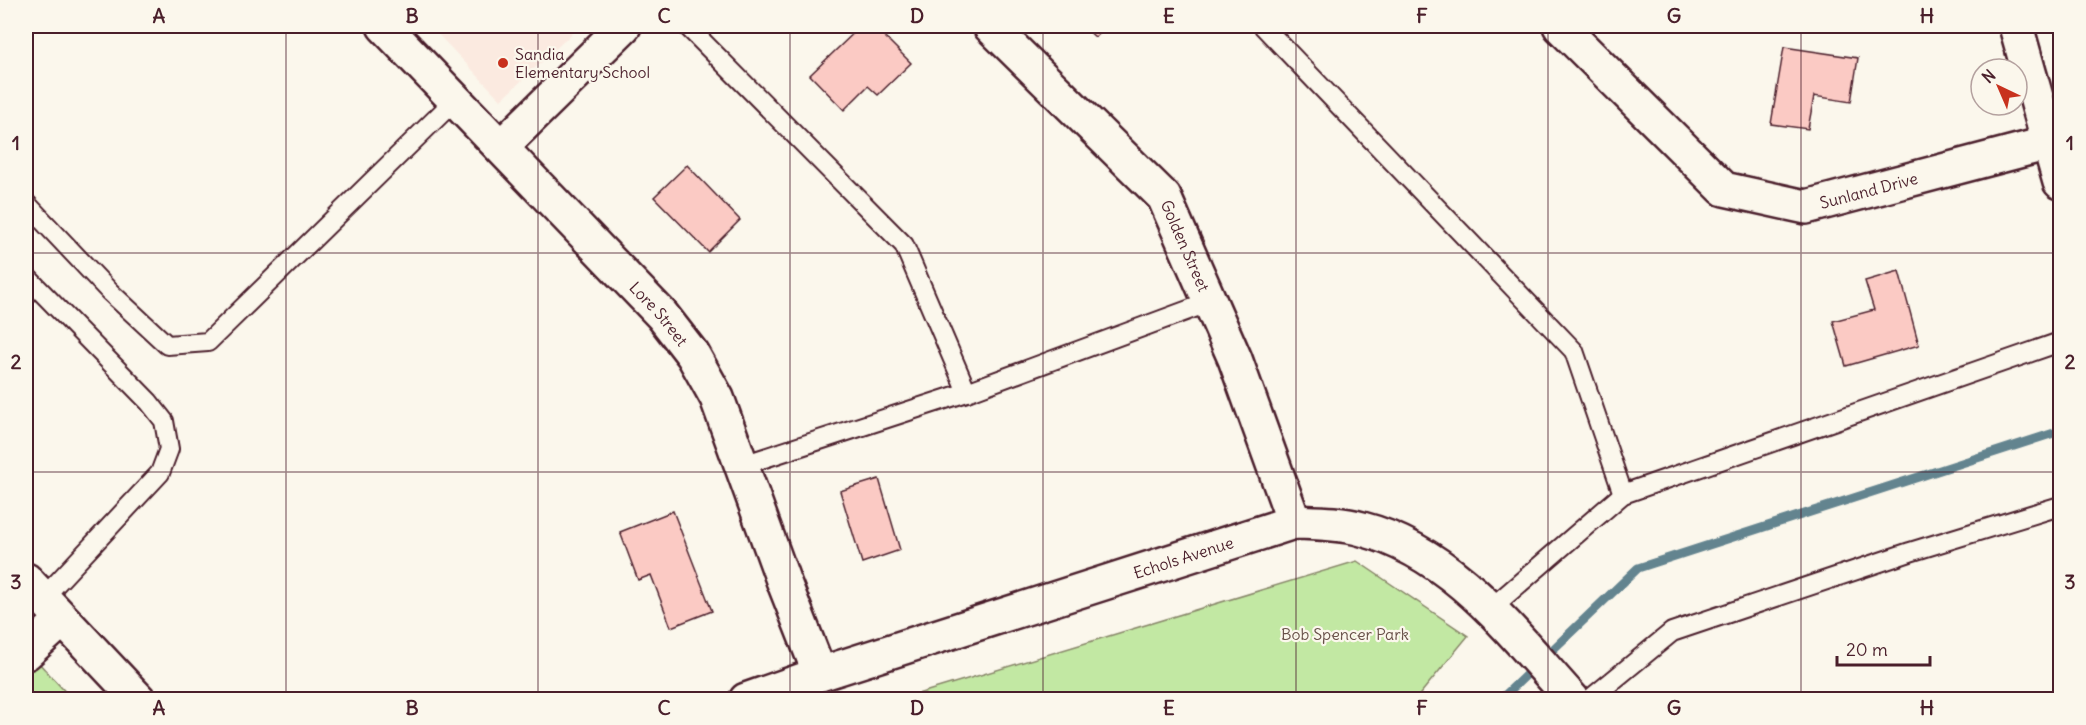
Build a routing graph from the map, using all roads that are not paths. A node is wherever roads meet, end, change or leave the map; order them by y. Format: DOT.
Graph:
graph roads {
  1 [pos="384,26"];
  2 [pos="624,26"];
  3 [pos="687,26"];
  4 [pos="990,26"];
  5 [pos="1263,26"];
  6 [pos="1560,26"];
  7 [pos="2016,26"];
  8 [pos="455,100"];
  9 [pos="2055,142"];
  10 [pos="501,147"];
  11 [pos="2061,182"];
  12 [pos="26,203"];
  13 [pos="26,276"];
  14 [pos="1210,302"];
  15 [pos="2061,342"];
  16 [pos="966,392"];
  17 [pos="743,465"];
  18 [pos="1623,494"];
  19 [pos="2061,506"];
  20 [pos="1294,522"];
  21 [pos="43,599"];
  22 [pos="1495,614"];
  23 [pos="26,653"];
  24 [pos="820,674"];
  25 [pos="139,699"];
  26 [pos="746,699"];
  27 [pos="1573,699"];
  28 [pos="1589,699"];
  1 -- 8 [label="street, Lore Street"];
  2 -- 10 [label="street"];
  3 -- 16 [label="lane"];
  4 -- 14 [label="street, Golden Street"];
  5 -- 18 [label="lane"];
  6 -- 9 [label="street, Sunland Drive"];
  7 -- 9 [label="street"];
  8 -- 10 [label="street, Lore Street"];
  8 -- 12 [label="lane"];
  9 -- 11 [label="street"];
  10 -- 17 [label="street, Lore Street"];
  13 -- 21 [label="lane"];
  14 -- 16 [label="lane"];
  14 -- 20 [label="street, Golden Street"];
  15 -- 18 [label="lane"];
  16 -- 17 [label="lane"];
  17 -- 24 [label="street, Lore Street"];
  18 -- 22 [label="lane"];
  19 -- 28 [label="lane"];
  20 -- 22 [label="street, Echols Avenue"];
  20 -- 24 [label="street, Echols Avenue"];
  21 -- 23 [label="street"];
  21 -- 25 [label="street"];
  22 -- 27 [label="street, Echols Avenue"];
  24 -- 26 [label="street, Echols Avenue"];
}
